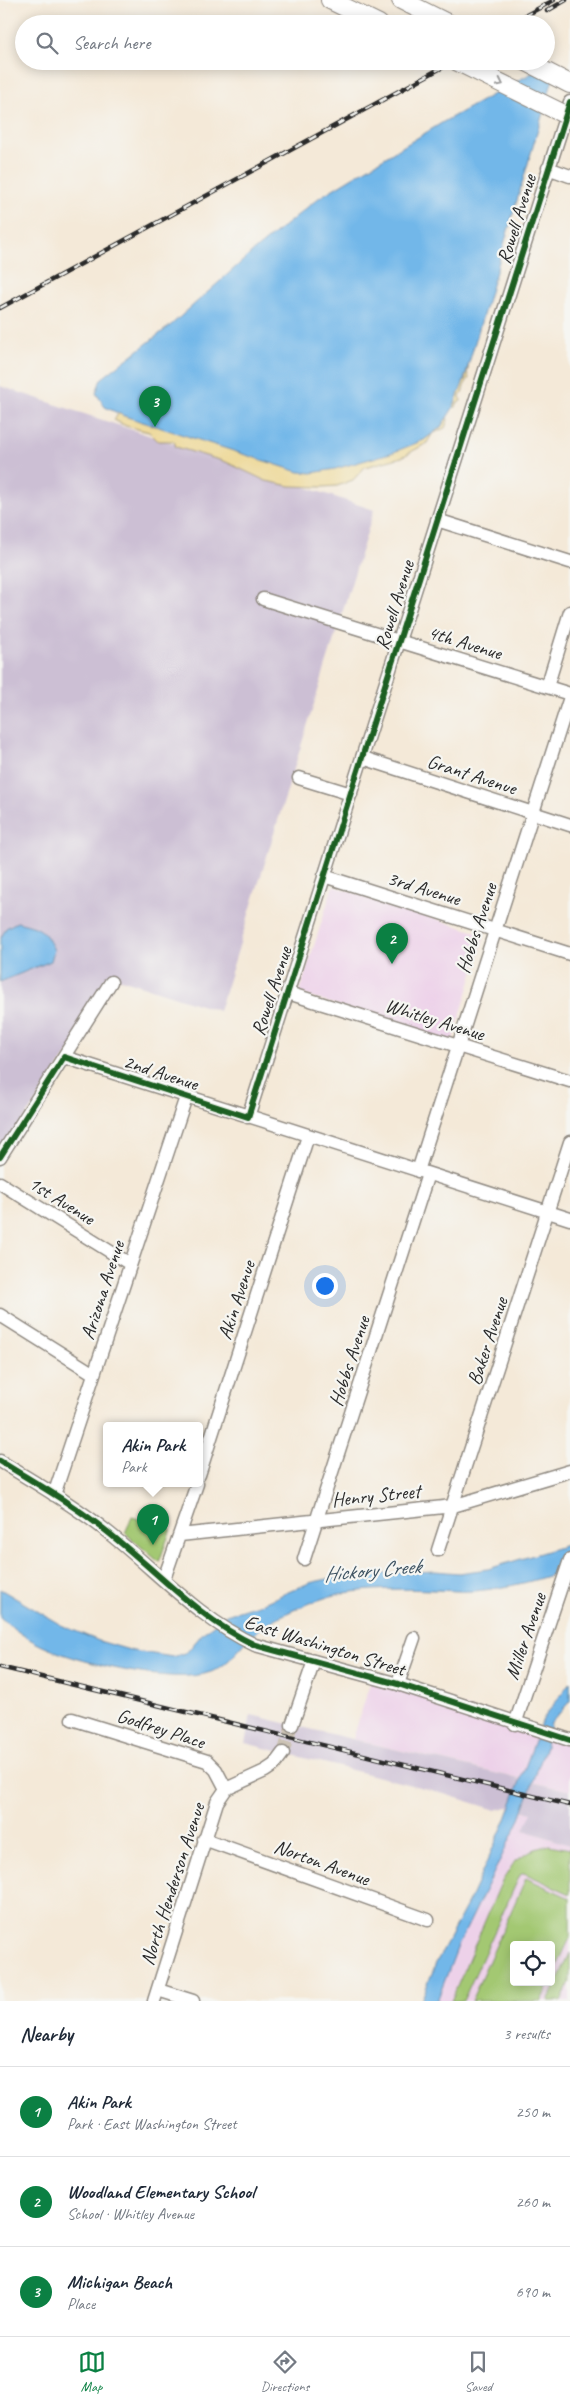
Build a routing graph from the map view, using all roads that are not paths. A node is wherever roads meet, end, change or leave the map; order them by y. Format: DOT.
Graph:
graph roads {
  1 [pos="330,0"];
  2 [pos="401,0"];
  3 [pos="361,15"];
  4 [pos="431,15"];
  5 [pos="474,70"];
  6 [pos="543,70"];
  7 [pos="570,84"];
  8 [pos="570,102"];
  9 [pos="570,117"];
  10 [pos="548,168"];
  11 [pos="570,176"];
  12 [pos="437,520"];
  13 [pos="570,562"];
  14 [pos="263,599"];
  15 [pos="570,612"];
  16 [pos="400,641"];
  17 [pos="547,687"];
  18 [pos="570,695"];
  19 [pos="363,758"];
  20 [pos="299,778"];
  21 [pos="351,794"];
  22 [pos="533,813"];
  23 [pos="570,825"];
  24 [pos="324,876"];
  25 [pos="496,930"];
  26 [pos="570,954"];
  27 [pos="111,982"];
  28 [pos="288,993"];
  29 [pos="458,1046"];
  30 [pos="64,1057"];
  31 [pos="570,1081"];
  32 [pos="186,1097"];
  33 [pos="248,1117"];
  34 [pos="308,1136"];
  35 [pos="570,1142"];
  36 [pos="0,1157"];
  37 [pos="423,1172"];
  38 [pos="0,1183"];
  39 [pos="548,1212"];
  40 [pos="570,1219"];
  41 [pos="130,1264"];
  42 [pos="0,1315"];
  43 [pos="94,1374"];
  44 [pos="0,1461"];
  45 [pos="203,1463"];
  46 [pos="570,1471"];
  47 [pos="196,1487"];
  48 [pos="54,1495"];
  49 [pos="454,1506"];
  50 [pos="318,1519"];
  51 [pos="180,1535"];
  52 [pos="438,1550"];
  53 [pos="304,1559"];
  54 [pos="570,1560"];
  55 [pos="164,1579"];
  56 [pos="414,1638"];
  57 [pos="314,1661"];
  58 [pos="398,1684"];
  59 [pos="72,1720"];
  60 [pos="515,1724"];
  61 [pos="292,1725"];
  62 [pos="564,1738"];
  63 [pos="283,1752"];
  64 [pos="226,1789"];
  65 [pos="204,1839"];
  66 [pos="428,1920"];
  67 [pos="156,1995"];
  68 [pos="194,2001"];
  1 -- 3 [label="highway"];
  2 -- 4 [label="highway"];
  5 -- 9 [label="highway, one-way, bridge"];
  6 -- 7 [label="highway"];
  8 -- 10 [label="street, Rowell Avenue"];
  10 -- 11 [label="street"];
  10 -- 12 [label="street, Rowell Avenue"];
  12 -- 13 [label="street"];
  12 -- 16 [label="street, Rowell Avenue"];
  14 -- 16 [label="street, 4th Avenue"];
  15 -- 17 [label="street"];
  16 -- 17 [label="street, 4th Avenue"];
  16 -- 19 [label="street, Rowell Avenue"];
  17 -- 18 [label="street, 4th Avenue"];
  18 -- 22 [label="street, Hobbs Avenue"];
  19 -- 21 [label="street, Rowell Avenue"];
  19 -- 22 [label="street, Grant Avenue"];
  20 -- 21 [label="street"];
  21 -- 24 [label="street, Rowell Avenue"];
  22 -- 23 [label="street, Grant Avenue"];
  22 -- 25 [label="street, Hobbs Avenue"];
  24 -- 25 [label="street, 3rd Avenue"];
  24 -- 28 [label="street, Rowell Avenue"];
  25 -- 26 [label="street, 3rd Avenue"];
  25 -- 29 [label="street, Hobbs Avenue"];
  27 -- 30 [label="street"];
  28 -- 29 [label="street, Whitley Avenue"];
  28 -- 33 [label="street, Rowell Avenue"];
  29 -- 31 [label="street, Whitley Avenue"];
  29 -- 37 [label="street, Hobbs Avenue"];
  30 -- 32 [label="street, 2nd Avenue"];
  30 -- 36 [label="street"];
  32 -- 33 [label="street, 2nd Avenue"];
  32 -- 41 [label="street, Arizona Avenue"];
  33 -- 34 [label="street, 2nd Avenue"];
  34 -- 37 [label="street, 2nd Avenue"];
  34 -- 45 [label="street, Akin Avenue"];
  35 -- 39 [label="street, Baker Avenue"];
  37 -- 39 [label="street, 2nd Avenue"];
  37 -- 50 [label="street, Hobbs Avenue"];
  38 -- 41 [label="street, 1st Avenue"];
  39 -- 40 [label="street, 2nd Avenue"];
  39 -- 49 [label="street, Baker Avenue"];
  41 -- 43 [label="street, Arizona Avenue"];
  42 -- 43 [label="street"];
  43 -- 48 [label="street, Arizona Avenue"];
  44 -- 48 [label="street, East Washington Street"];
  46 -- 49 [label="street, Henry Street"];
  47 -- 51 [label="street"];
  48 -- 55 [label="street, East Washington Street"];
  49 -- 50 [label="street, Henry Street"];
  49 -- 52 [label="street, Baker Avenue"];
  50 -- 51 [label="street, Henry Street"];
  50 -- 53 [label="street, Hobbs Avenue"];
  51 -- 55 [label="street"];
  54 -- 60 [label="street, Miller Avenue"];
  55 -- 57 [label="street, East Washington Street"];
  56 -- 58 [label="street"];
  57 -- 58 [label="street, East Washington Street"];
  57 -- 61 [label="street"];
  58 -- 60 [label="street, East Washington Street"];
  59 -- 64 [label="street, Godfrey Place"];
  60 -- 62 [label="street, East Washington Street"];
  63 -- 64 [label="street, North Henderson Avenue"];
  64 -- 65 [label="street, North Henderson Avenue"];
  65 -- 66 [label="street, Norton Avenue"];
  65 -- 67 [label="street, North Henderson Avenue"];
  67 -- 68 [label="street"];
}
